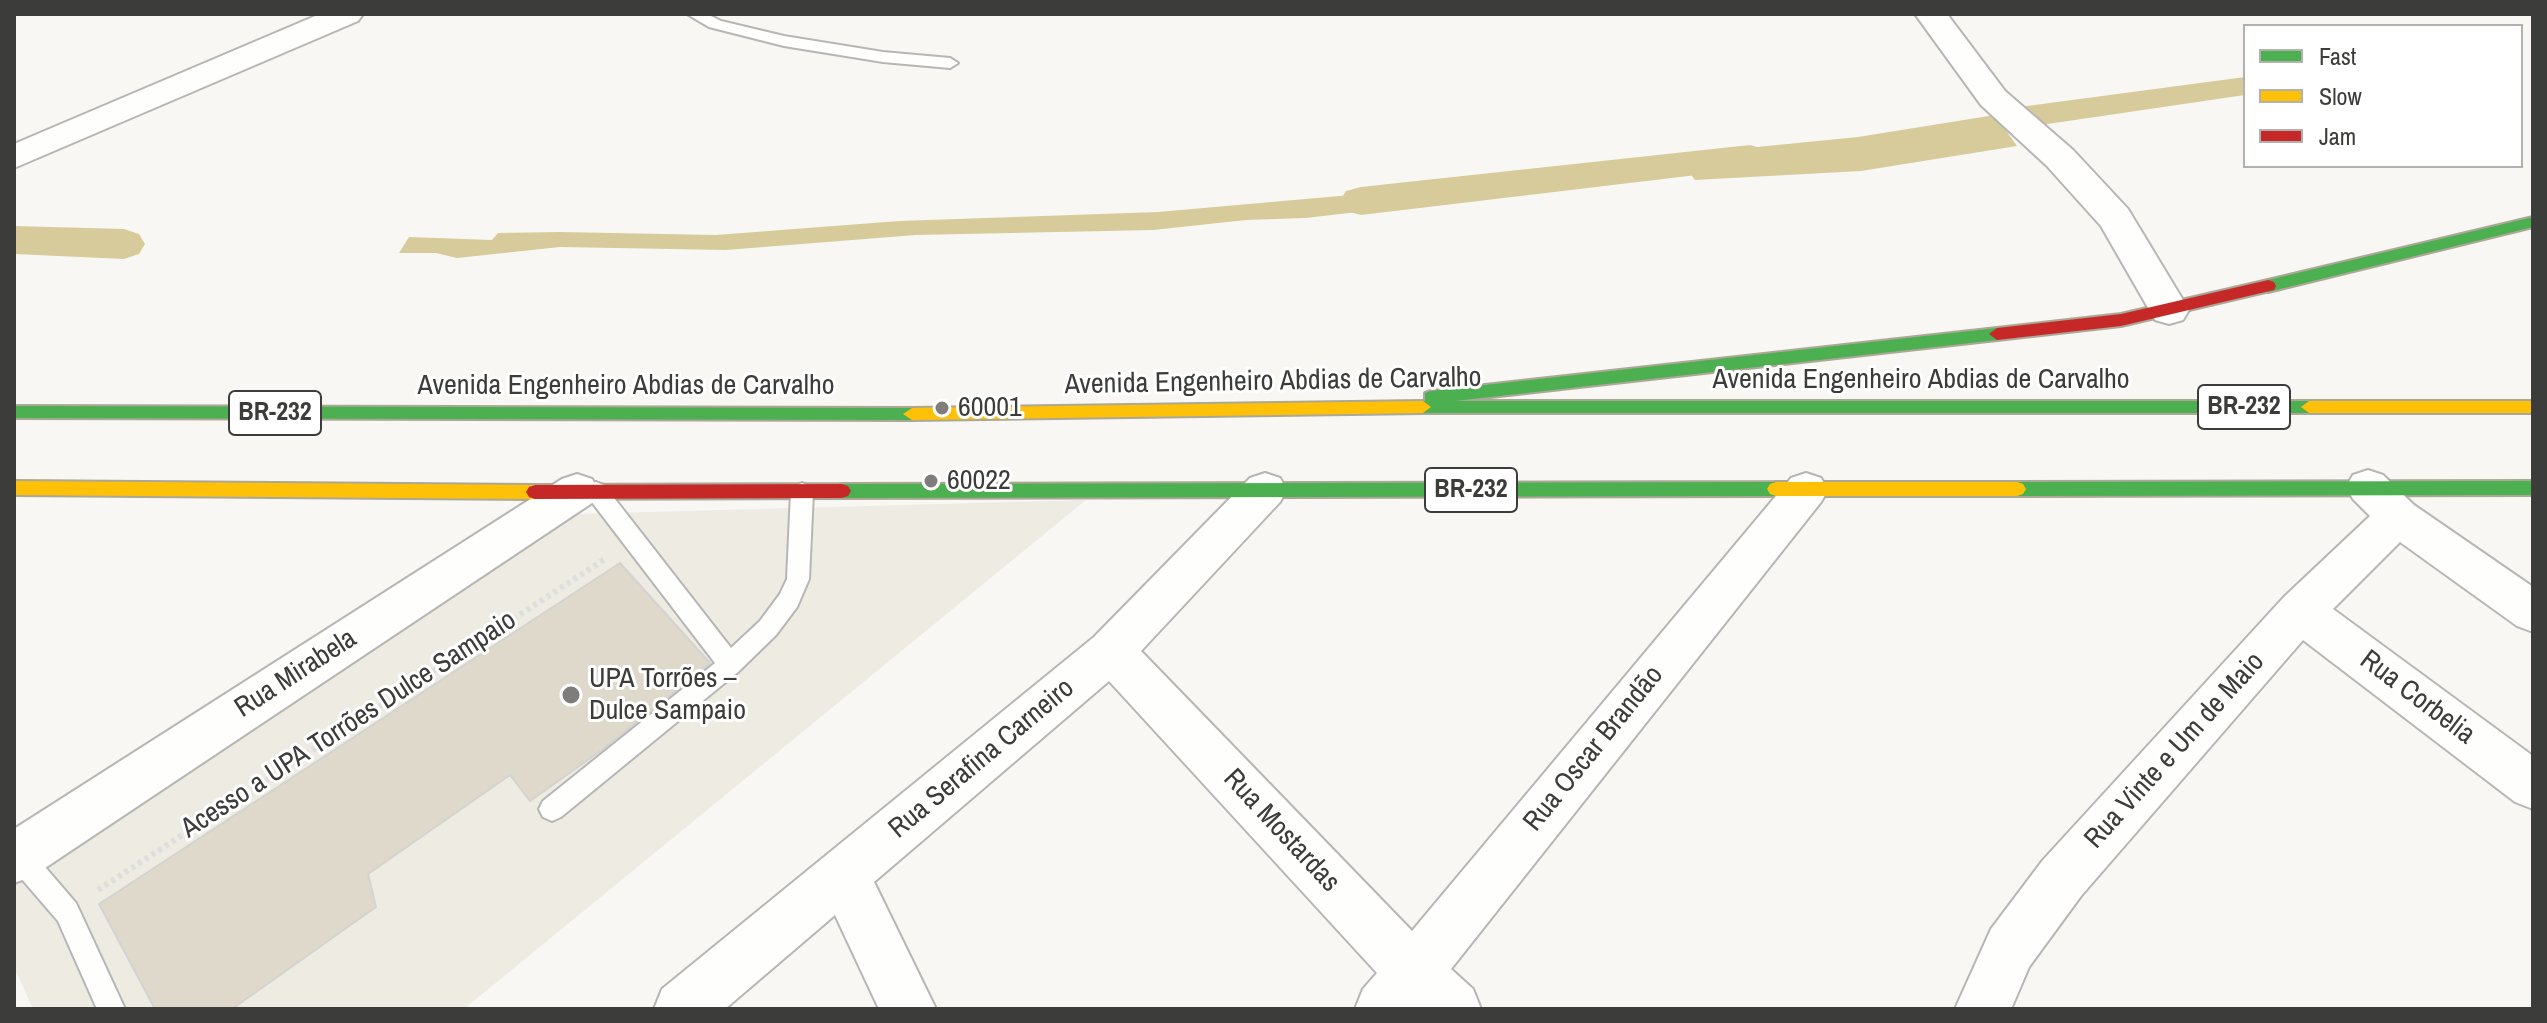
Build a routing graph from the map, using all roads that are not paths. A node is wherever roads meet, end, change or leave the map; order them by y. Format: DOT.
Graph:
graph roads {
  1 [pos="347,14"];
  2 [pos="695,14"];
  3 [pos="1931,14"];
  4 [pos="950,63"];
  5 [pos="14,157"];
  6 [pos="2533,222"];
  7 [pos="2169,310"];
  8 [pos="1339,407"];
  9 [pos="2533,407"];
  10 [pos="14,412"];
  11 [pos="14,488"];
  12 [pos="2533,488"];
  13 [pos="1265,490"];
  14 [pos="1806,490"];
  15 [pos="587,491"];
  16 [pos="802,492"];
  17 [pos="2383,502"];
  18 [pos="2300,611"];
  19 [pos="2533,612"];
  20 [pos="1111,651"];
  21 [pos="730,665"];
  22 [pos="2533,786"];
  23 [pos="552,809"];
  24 [pos="16,856"];
  25 [pos="843,875"];
  26 [pos="1398,990"];
  27 [pos="111,1009"];
  28 [pos="682,1009"];
  29 [pos="908,1009"];
  30 [pos="1453,1009"];
  31 [pos="1983,1009"];
  1 -- 5 [label="street"];
  2 -- 4 [label="lane"];
  3 -- 7 [label="street"];
  6 -- 7 [label="main road"];
  7 -- 8 [label="main road"];
  8 -- 9 [label="main road, Avenida Engenheiro Abdias de Carvalho / BR-232"];
  8 -- 10 [label="main road, Avenida Engenheiro Abdias de Carvalho / BR-232"];
  11 -- 15 [label="main road, BR-232"];
  12 -- 17 [label="main road, BR-232"];
  13 -- 14 [label="main road, BR-232"];
  13 -- 16 [label="main road, BR-232"];
  13 -- 20 [label="street, Rua Serafina Carneiro"];
  14 -- 17 [label="main road, BR-232"];
  14 -- 26 [label="street, Rua Oscar Brandão"];
  15 -- 16 [label="main road, BR-232"];
  15 -- 21 [label="lane"];
  15 -- 24 [label="street, Rua Mirabela"];
  16 -- 21 [label="lane"];
  17 -- 18 [label="street, Rua Vinte e Um de Maio"];
  17 -- 19 [label="street"];
  18 -- 22 [label="street, Rua Corbelia"];
  18 -- 31 [label="street, Rua Vinte e Um de Maio"];
  20 -- 25 [label="street, Rua Serafina Carneiro"];
  20 -- 26 [label="street, Rua Mostardas"];
  21 -- 23 [label="lane"];
  24 -- 27 [label="lane"];
  25 -- 28 [label="street, Rua Serafina Carneiro"];
  25 -- 29 [label="street"];
  26 -- 30 [label="street, Rua Mostardas"];
}
